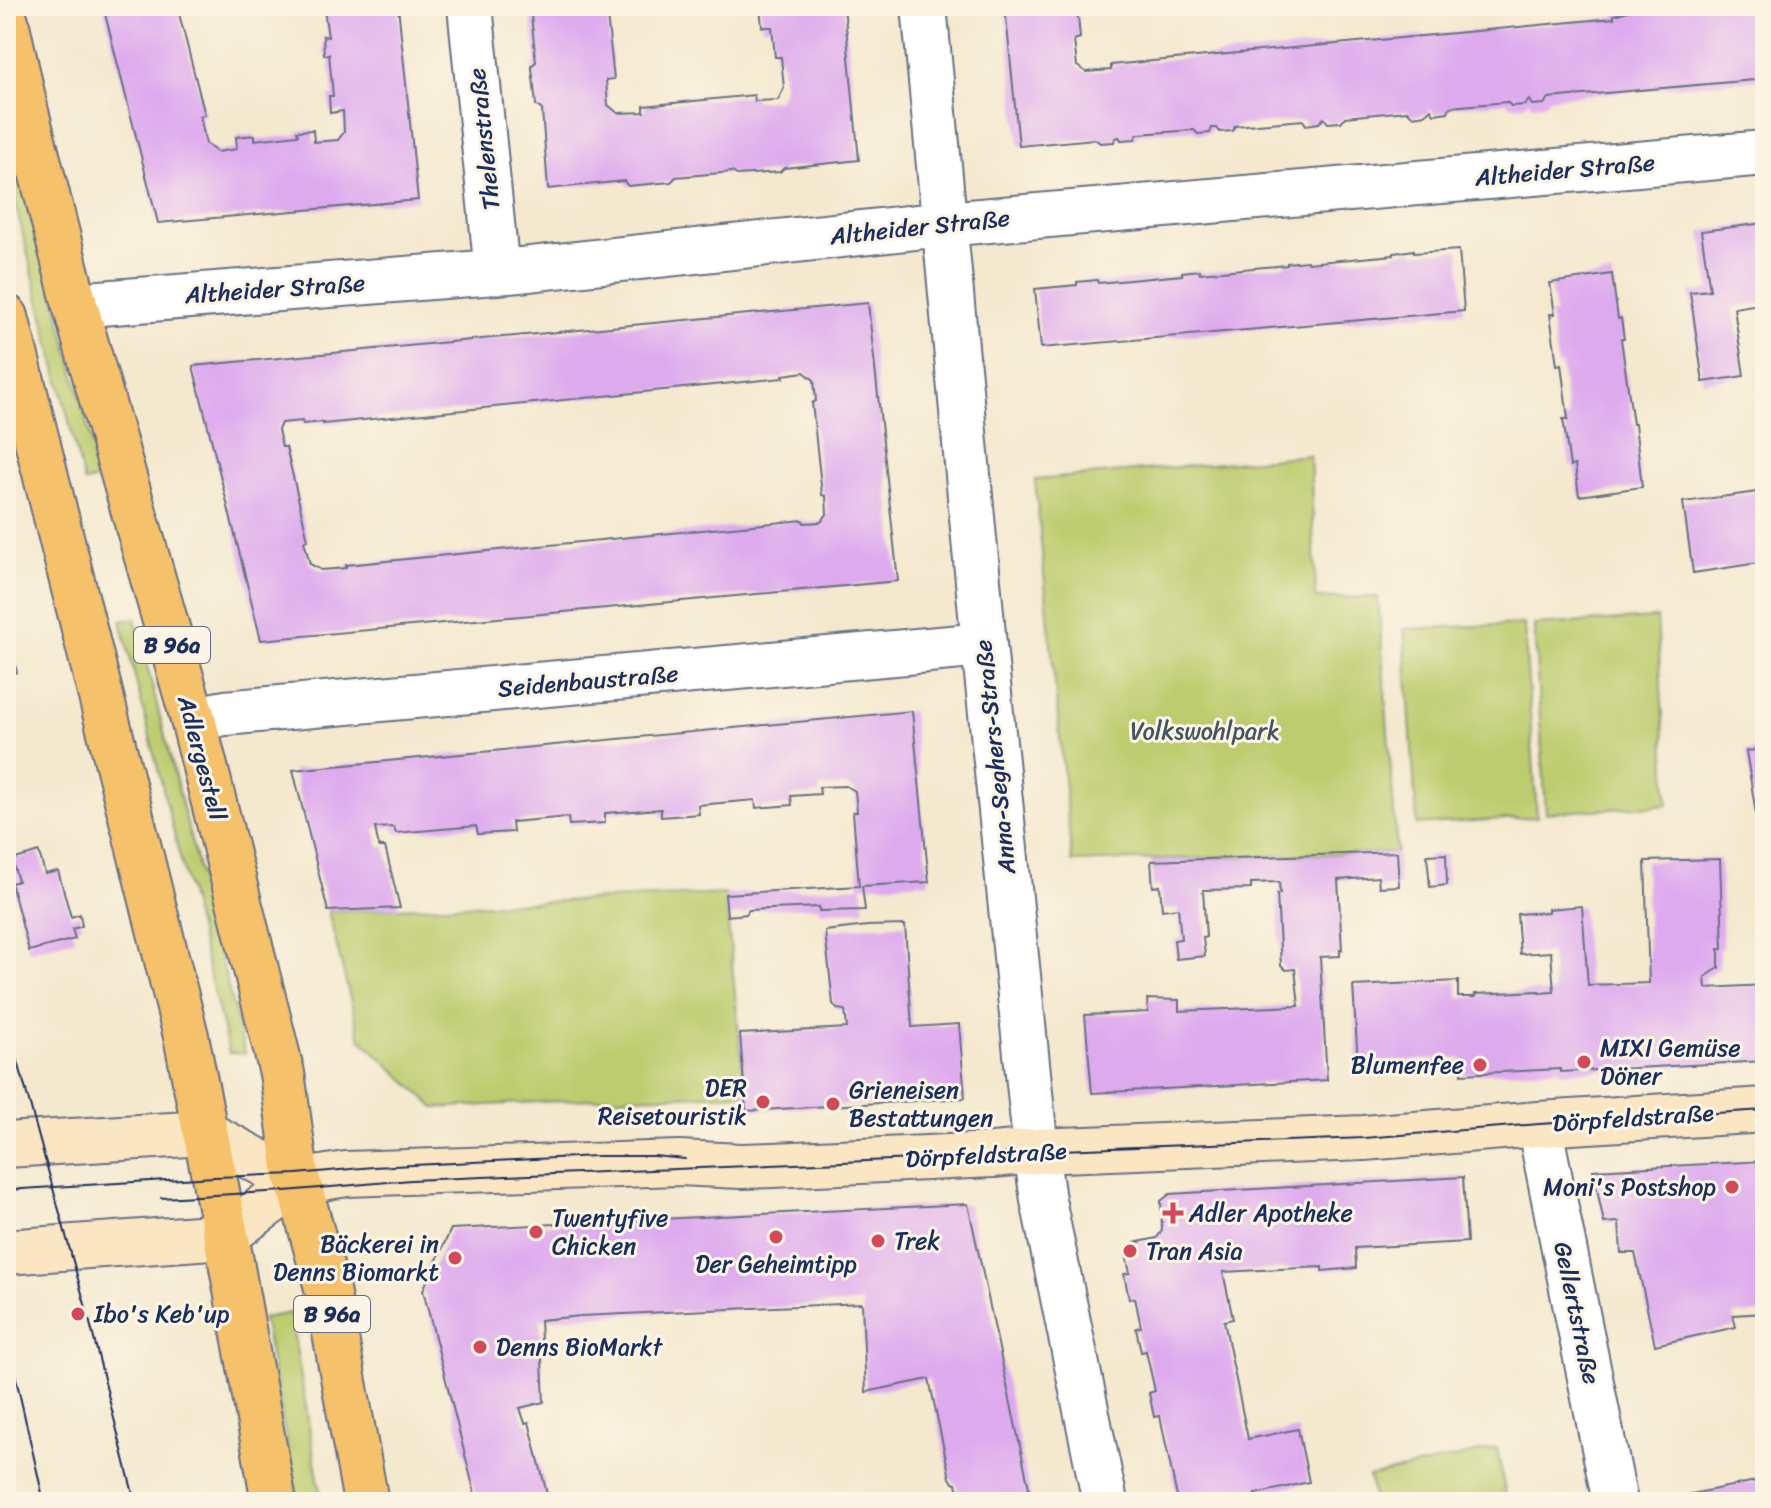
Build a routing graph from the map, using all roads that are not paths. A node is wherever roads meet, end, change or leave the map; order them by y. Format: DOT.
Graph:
graph roads {
  1 [pos="470,6"];
  2 [pos="924,6"];
  3 [pos="6,21"];
  4 [pos="1765,153"];
  5 [pos="944,224"];
  6 [pos="497,272"];
  7 [pos="75,305"];
  8 [pos="6,317"];
  9 [pos="984,645"];
  10 [pos="193,719"];
  11 [pos="1765,1110"];
  12 [pos="1539,1124"];
  13 [pos="205,1133"];
  14 [pos="6,1145"];
  15 [pos="1036,1151"];
  16 [pos="298,1182"];
  17 [pos="225,1236"];
  18 [pos="6,1252"];
  19 [pos="274,1502"];
  20 [pos="366,1502"];
  21 [pos="1105,1502"];
  22 [pos="1615,1502"];
  1 -- 6 [label="street, Thelenstraße"];
  2 -- 5 [label="street, Anna-Seghers-Straße"];
  3 -- 7 [label="main road, Adlergestell / B 96a"];
  4 -- 5 [label="street, Altheider Straße"];
  5 -- 6 [label="street, Altheider Straße"];
  5 -- 9 [label="street, Anna-Seghers-Straße"];
  6 -- 7 [label="street, Altheider Straße"];
  7 -- 10 [label="main road, Adlergestell / B 96a"];
  8 -- 13 [label="main road"];
  9 -- 10 [label="street, Seidenbaustraße"];
  9 -- 15 [label="street, Anna-Seghers-Straße"];
  10 -- 16 [label="main road, Adlergestell / B 96a"];
  11 -- 12 [label="street, Dörpfeldstraße"];
  12 -- 15 [label="street, Dörpfeldstraße"];
  12 -- 22 [label="street, Gellertstraße"];
  13 -- 14 [label="street"];
  13 -- 16 [label="street"];
  13 -- 17 [label="main road"];
  15 -- 16 [label="street, Dörpfeldstraße"];
  15 -- 21 [label="street, Anna-Seghers-Straße"];
  16 -- 17 [label="street, Dörpfeldstraße"];
  16 -- 20 [label="main road, Adlergestell / B 96a"];
  17 -- 18 [label="street"];
  17 -- 19 [label="main road"];
}
